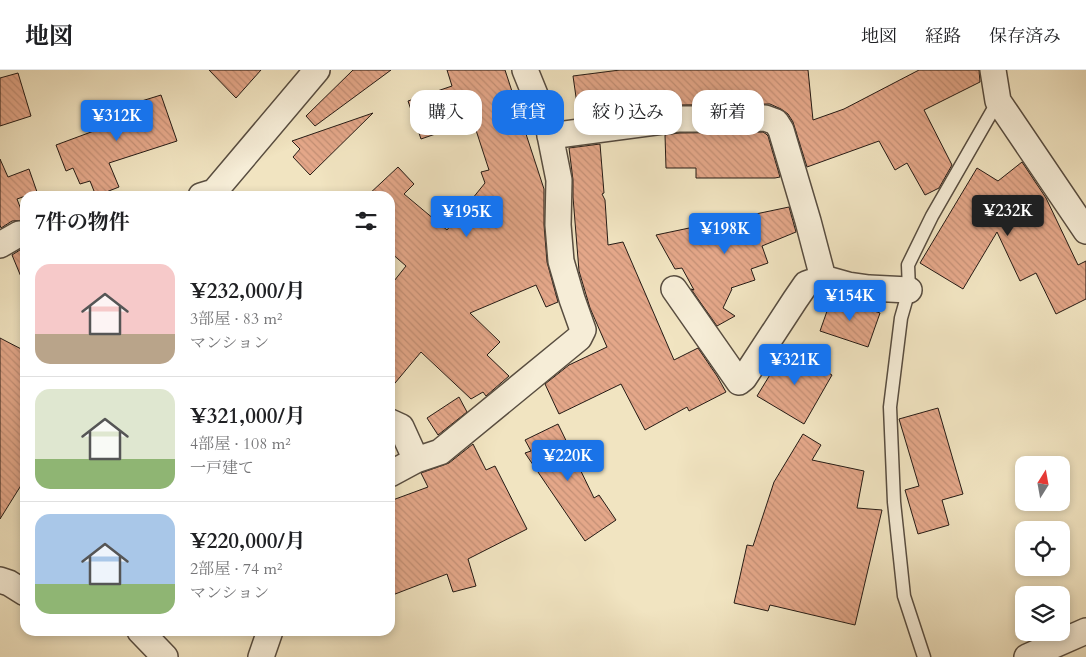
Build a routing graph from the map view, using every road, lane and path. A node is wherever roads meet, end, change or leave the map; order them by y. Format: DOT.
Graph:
graph roads {
  1 [pos="317,70"];
  2 [pos="525,70"];
  3 [pos="993,70"];
  4 [pos="998,101"];
  5 [pos="550,136"];
  6 [pos="215,191"];
  7 [pos="1086,230"];
  8 [pos="20,234"];
  9 [pos="0,245"];
  10 [pos="823,278"];
  11 [pos="674,288"];
  12 [pos="909,290"];
  13 [pos="395,424"];
  14 [pos="416,460"];
  15 [pos="395,471"];
  16 [pos="0,580"];
  17 [pos="20,590"];
  18 [pos="1086,631"];
  19 [pos="145,636"];
  20 [pos="268,636"];
  21 [pos="165,657"];
  22 [pos="262,657"];
  23 [pos="924,657"];
  24 [pos="1027,657"];
  1 -- 6 [label="street"];
  2 -- 5 [label="street"];
  3 -- 4 [label="street"];
  4 -- 7 [label="street"];
  4 -- 12 [label="lane"];
  5 -- 10 [label="street"];
  5 -- 14 [label="street"];
  8 -- 9 [label="street"];
  10 -- 11 [label="street"];
  10 -- 12 [label="street"];
  12 -- 23 [label="lane"];
  13 -- 14 [label="street"];
  14 -- 15 [label="street"];
  16 -- 17 [label="street"];
  18 -- 24 [label="street"];
  19 -- 21 [label="street"];
  20 -- 22 [label="street"];
}
